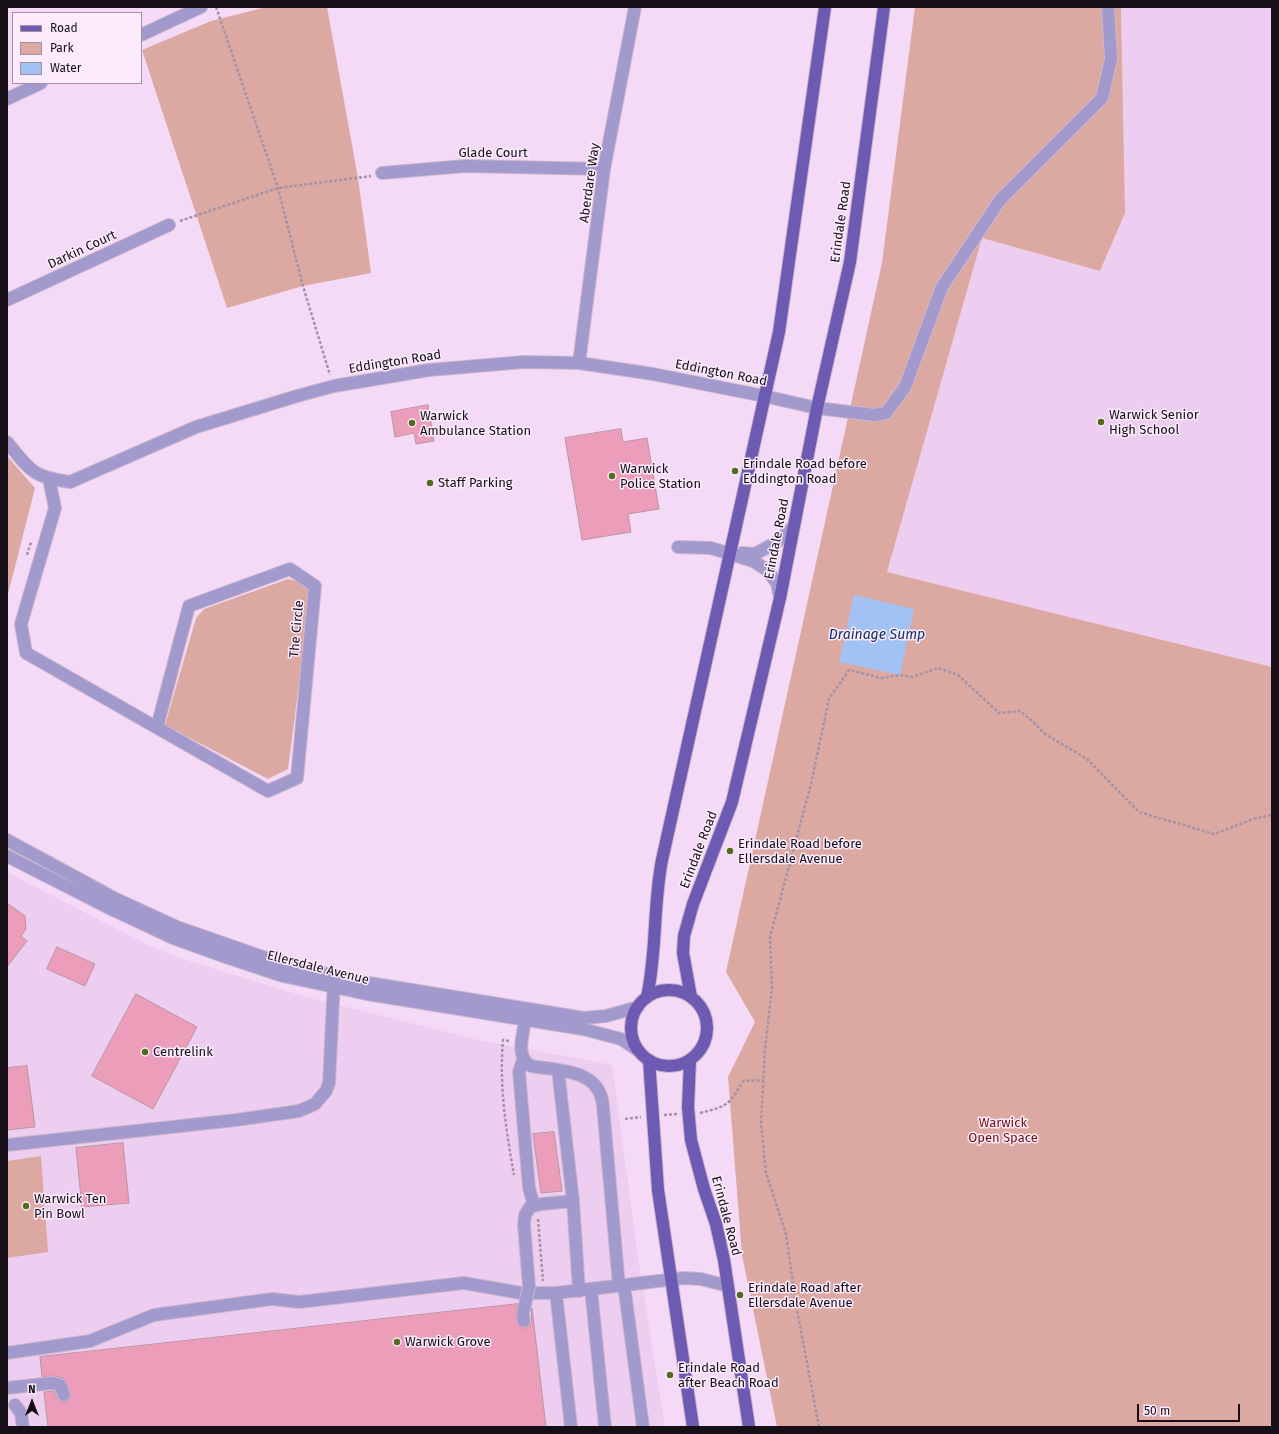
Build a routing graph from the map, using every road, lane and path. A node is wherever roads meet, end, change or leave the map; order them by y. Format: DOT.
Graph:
graph roads {
  1 [pos="201,7"];
  2 [pos="216,7"];
  3 [pos="635,7"];
  4 [pos="825,7"];
  5 [pos="884,7"];
  6 [pos="1108,7"];
  7 [pos="142,36"];
  8 [pos="39,84"];
  9 [pos="7,99"];
  10 [pos="604,169"];
  11 [pos="382,173"];
  12 [pos="278,188"];
  13 [pos="168,225"];
  14 [pos="7,300"];
  15 [pos="580,364"];
  16 [pos="334,386"];
  17 [pos="764,396"];
  18 [pos="817,408"];
  19 [pos="7,442"];
  20 [pos="49,479"];
  21 [pos="794,526"];
  22 [pos="678,547"];
  23 [pos="730,553"];
  24 [pos="780,598"];
  25 [pos="157,727"];
  26 [pos="1272,815"];
  27 [pos="7,840"];
  28 [pos="7,856"];
  29 [pos="334,982"];
  30 [pos="647,997"];
  31 [pos="691,997"];
  32 [pos="638,1007"];
  33 [pos="526,1021"];
  34 [pos="639,1051"];
  35 [pos="523,1059"];
  36 [pos="649,1060"];
  37 [pos="690,1060"];
  38 [pos="558,1070"];
  39 [pos="763,1080"];
  40 [pos="689,1114"];
  41 [pos="653,1116"];
  42 [pos="625,1119"];
  43 [pos="7,1145"];
  44 [pos="573,1200"];
  45 [pos="534,1206"];
  46 [pos="539,1220"];
  47 [pos="671,1279"];
  48 [pos="622,1285"];
  49 [pos="544,1286"];
  50 [pos="728,1286"];
  51 [pos="591,1289"];
  52 [pos="579,1290"];
  53 [pos="556,1293"];
  54 [pos="524,1321"];
  55 [pos="7,1353"];
  56 [pos="7,1388"];
  57 [pos="64,1395"];
  58 [pos="15,1405"];
  59 [pos="23,1427"];
  60 [pos="570,1427"];
  61 [pos="605,1427"];
  62 [pos="643,1427"];
  63 [pos="693,1427"];
  64 [pos="749,1427"];
  65 [pos="819,1427"];
  1 -- 7 [label="street"];
  2 -- 12 [label="path"];
  3 -- 10 [label="street, Aberdare Way"];
  4 -- 17 [label="main road"];
  5 -- 18 [label="main road, Erindale Road"];
  6 -- 18 [label="street, Eddington Road"];
  8 -- 9 [label="street"];
  10 -- 11 [label="street, Glade Court"];
  10 -- 15 [label="street, Aberdare Way"];
  11 -- 12 [label="path"];
  12 -- 13 [label="path"];
  12 -- 16 [label="path"];
  13 -- 14 [label="street, Darkin Court"];
  15 -- 16 [label="street, Eddington Road"];
  15 -- 17 [label="street, Eddington Road"];
  16 -- 20 [label="street, Eddington Road"];
  17 -- 18 [label="street, Eddington Road"];
  17 -- 23 [label="main road"];
  18 -- 21 [label="main road, Erindale Road"];
  19 -- 20 [label="street, Eddington Road"];
  20 -- 25 [label="street, The Circle"];
  21 -- 23 [label="street"];
  21 -- 24 [label="main road, Erindale Road"];
  22 -- 23 [label="street"];
  23 -- 24 [label="street"];
  23 -- 30 [label="main road"];
  24 -- 31 [label="main road, Erindale Road"];
  25 -- 25 [label="street, The Circle"];
  26 -- 39 [label="path"];
  27 -- 29 [label="street, Ellersdale Avenue"];
  28 -- 29 [label="street, Ellersdale Avenue"];
  29 -- 32 [label="street, Ellersdale Avenue"];
  29 -- 33 [label="street, Ellersdale Avenue"];
  29 -- 43 [label="street"];
  30 -- 31 [label="main road"];
  30 -- 32 [label="main road"];
  31 -- 37 [label="main road, Erindale Road"];
  32 -- 34 [label="main road"];
  33 -- 34 [label="street, Ellersdale Avenue"];
  33 -- 35 [label="street"];
  34 -- 36 [label="main road"];
  35 -- 38 [label="street"];
  35 -- 45 [label="street"];
  36 -- 37 [label="main road"];
  36 -- 41 [label="main road"];
  37 -- 40 [label="main road, Erindale Road"];
  38 -- 44 [label="street"];
  38 -- 48 [label="street"];
  39 -- 40 [label="path"];
  39 -- 65 [label="path"];
  40 -- 41 [label="path"];
  40 -- 50 [label="main road, Erindale Road"];
  41 -- 42 [label="path"];
  41 -- 47 [label="main road"];
  44 -- 45 [label="street"];
  44 -- 52 [label="street"];
  45 -- 54 [label="street, bridge"];
  46 -- 49 [label="path"];
  47 -- 48 [label="street"];
  47 -- 50 [label="street"];
  47 -- 63 [label="main road"];
  48 -- 51 [label="street"];
  48 -- 62 [label="street"];
  50 -- 64 [label="main road, Erindale Road"];
  51 -- 52 [label="street"];
  51 -- 61 [label="street"];
  52 -- 53 [label="street"];
  53 -- 55 [label="street"];
  53 -- 60 [label="street"];
  56 -- 57 [label="street"];
  58 -- 59 [label="street"];
}
